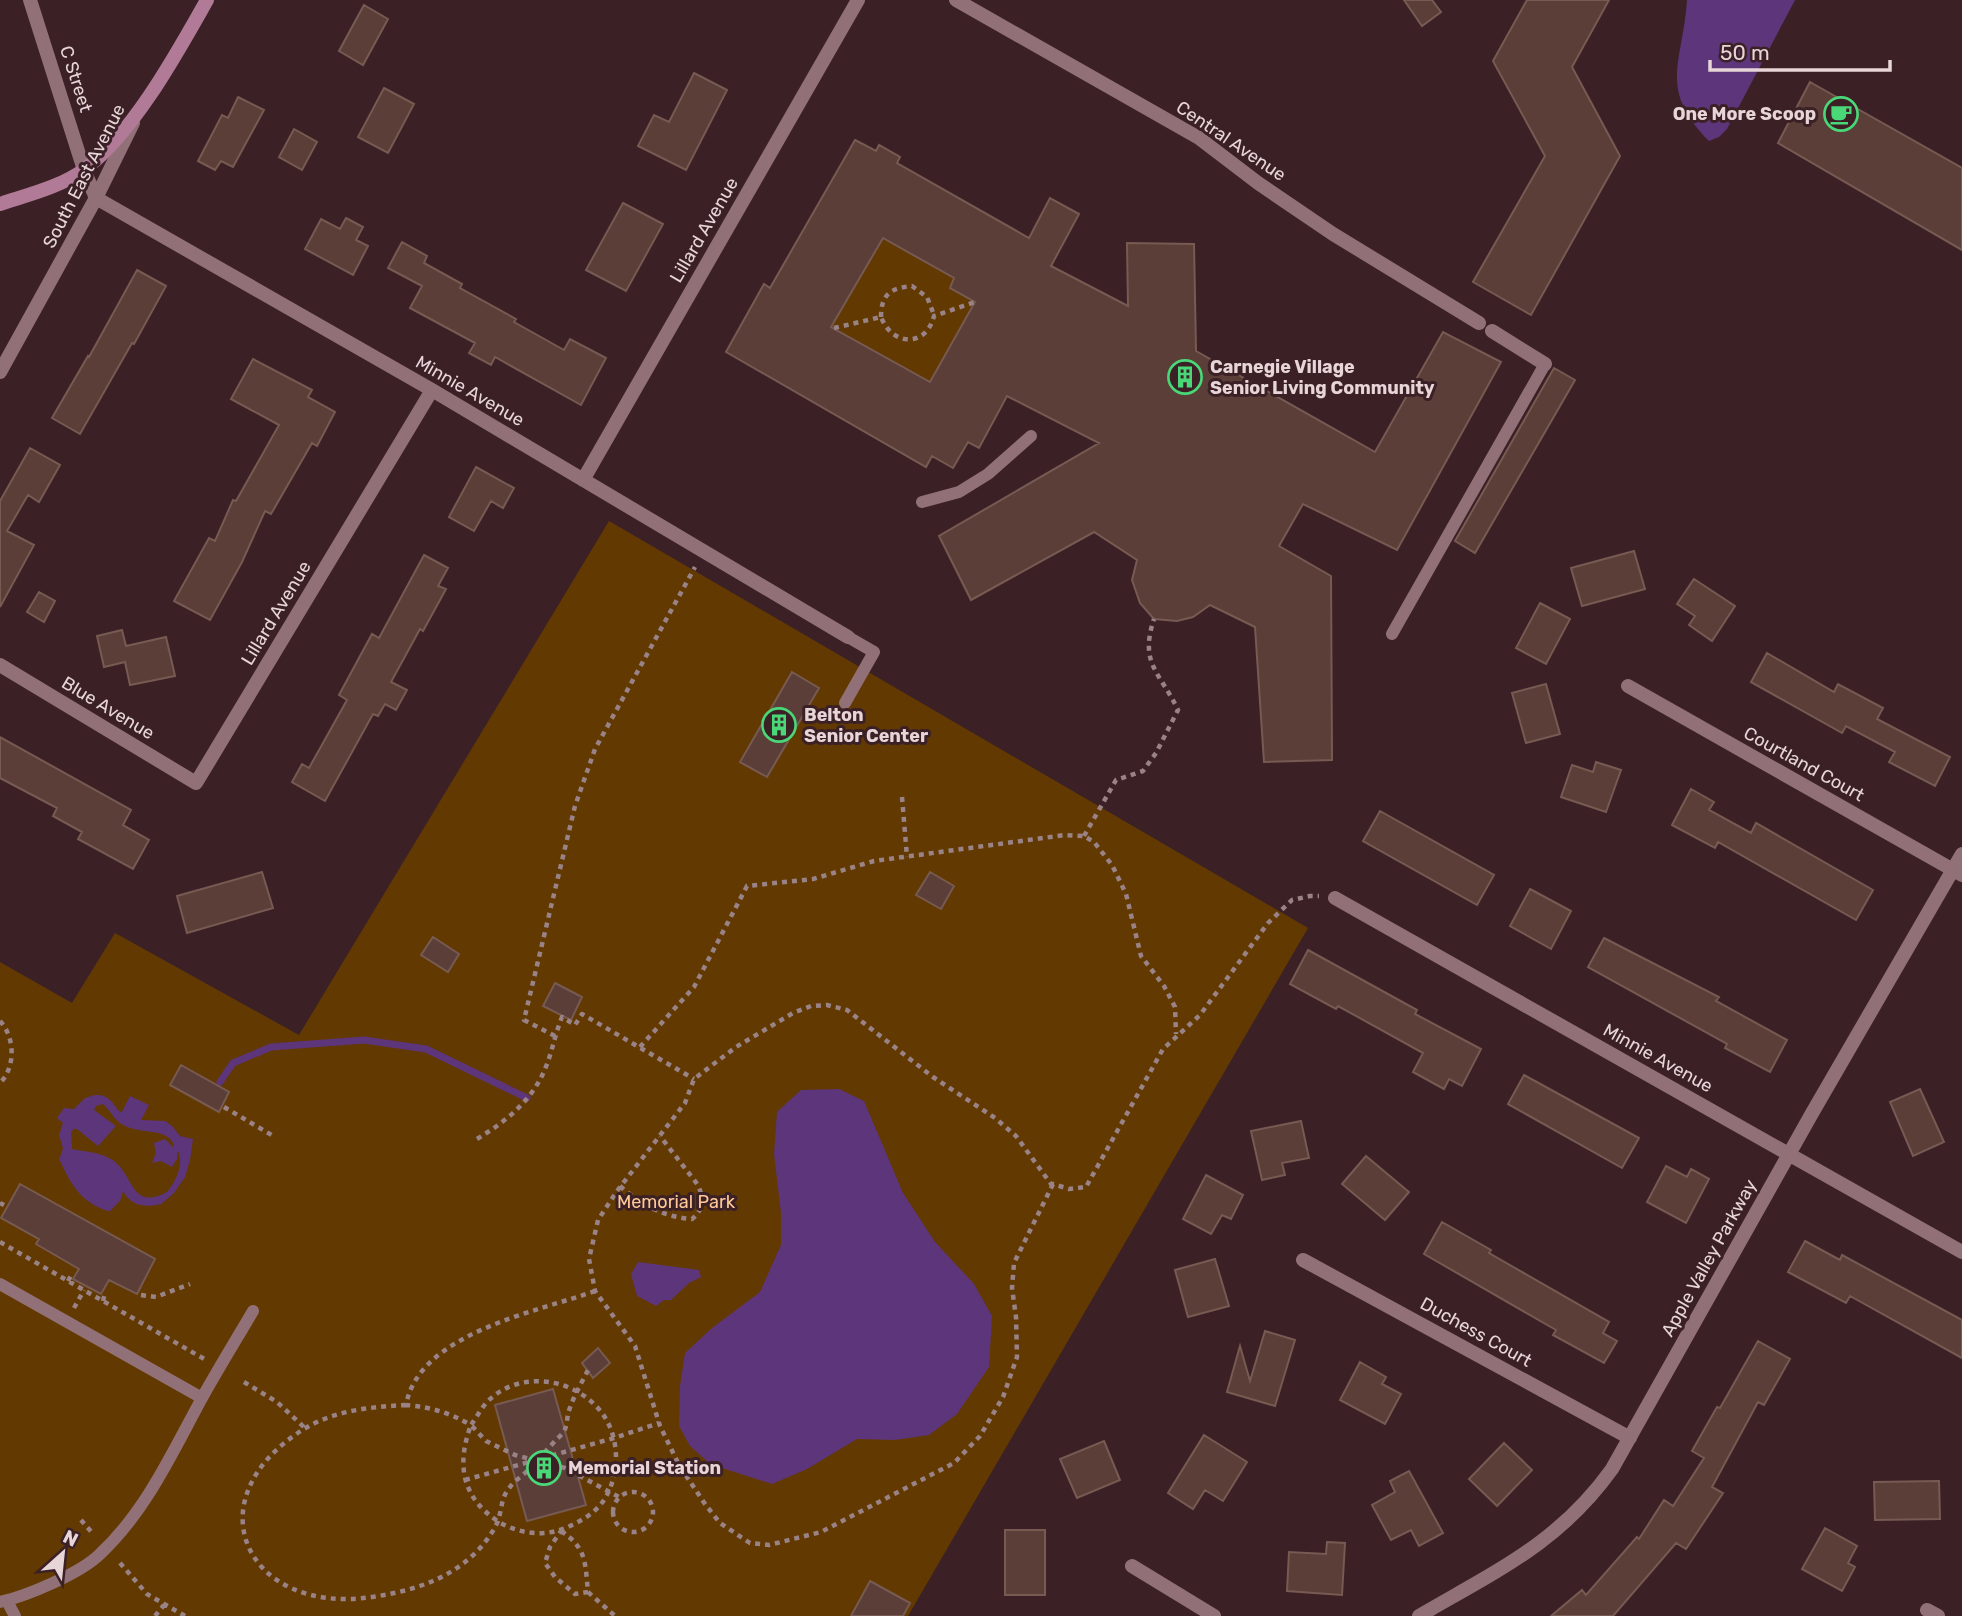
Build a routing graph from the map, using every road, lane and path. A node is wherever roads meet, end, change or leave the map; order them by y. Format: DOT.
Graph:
graph roads {
  1 [pos="30,0"];
  2 [pos="208,0"];
  3 [pos="858,0"];
  4 [pos="956,0"];
  5 [pos="141,107"];
  6 [pos="84,170"];
  7 [pos="96,198"];
  8 [pos="0,204"];
  9 [pos="975,302"];
  10 [pos="934,316"];
  11 [pos="881,317"];
  12 [pos="834,328"];
  13 [pos="1545,364"];
  14 [pos="0,372"];
  15 [pos="432,390"];
  16 [pos="1031,436"];
  17 [pos="583,480"];
  18 [pos="922,502"];
  19 [pos="704,552"];
  20 [pos="1154,619"];
  21 [pos="1392,634"];
  22 [pos="848,637"];
  23 [pos="0,665"];
  24 [pos="1628,686"];
  25 [pos="845,703"];
  26 [pos="197,783"];
  27 [pos="902,797"];
  28 [pos="1084,836"];
  29 [pos="1962,854"];
  30 [pos="907,857"];
  31 [pos="1957,872"];
  32 [pos="1335,898"];
  33 [pos="0,1021"];
  34 [pos="1176,1035"];
  35 [pos="555,1037"];
  36 [pos="640,1046"];
  37 [pos="694,1079"];
  38 [pos="0,1083"];
  39 [pos="224,1107"];
  40 [pos="660,1136"];
  41 [pos="275,1137"];
  42 [pos="477,1139"];
  43 [pos="1790,1153"];
  44 [pos="1053,1184"];
  45 [pos="620,1186"];
  46 [pos="0,1242"];
  47 [pos="1962,1252"];
  48 [pos="1303,1260"];
  49 [pos="72,1274"];
  50 [pos="68,1281"];
  51 [pos="0,1284"];
  52 [pos="190,1284"];
  53 [pos="84,1290"];
  54 [pos="595,1291"];
  55 [pos="105,1293"];
  56 [pos="141,1295"];
  57 [pos="103,1301"];
  58 [pos="74,1309"];
  59 [pos="253,1311"];
  60 [pos="207,1360"];
  61 [pos="588,1370"];
  62 [pos="244,1382"];
  63 [pos="577,1392"];
  64 [pos="202,1398"];
  65 [pos="406,1405"];
  66 [pos="659,1423"];
  67 [pos="471,1425"];
  68 [pos="305,1428"];
  69 [pos="614,1438"];
  70 [pos="1630,1438"];
  71 [pos="539,1460"];
  72 [pos="465,1480"];
  73 [pos="607,1492"];
  74 [pos="619,1497"];
  75 [pos="81,1520"];
  76 [pos="498,1521"];
  77 [pos="561,1531"];
  78 [pos="95,1535"];
  79 [pos="120,1563"];
  80 [pos="1132,1566"];
  81 [pos="588,1592"];
  82 [pos="3,1602"];
  83 [pos="164,1605"];
  84 [pos="15,1616"];
  85 [pos="155,1616"];
  86 [pos="185,1616"];
  87 [pos="615,1616"];
  88 [pos="1214,1616"];
  89 [pos="1419,1616"];
  1 -- 6 [label="street, C Street"];
  2 -- 5 [label="main road, South East Avenue"];
  3 -- 17 [label="street, Lillard Avenue"];
  4 -- 13 [label="street, Central Avenue"];
  5 -- 6 [label="main road"];
  5 -- 7 [label="street, South East Avenue"];
  6 -- 7 [label="street"];
  6 -- 8 [label="main road"];
  7 -- 14 [label="street, South East Avenue"];
  7 -- 15 [label="street, Minnie Avenue"];
  9 -- 10 [label="path"];
  10 -- 11 [label="path"];
  10 -- 11 [label="path"];
  11 -- 12 [label="path"];
  13 -- 21 [label="lane"];
  15 -- 17 [label="street, Minnie Avenue"];
  15 -- 26 [label="street, Lillard Avenue"];
  16 -- 18 [label="lane"];
  17 -- 19 [label="street, Minnie Avenue"];
  19 -- 22 [label="street, Minnie Avenue"];
  19 -- 35 [label="path"];
  20 -- 28 [label="path"];
  22 -- 25 [label="lane"];
  23 -- 26 [label="street, Blue Avenue"];
  24 -- 31 [label="street, Courtland Court"];
  27 -- 30 [label="path"];
  28 -- 30 [label="path"];
  28 -- 34 [label="path"];
  29 -- 31 [label="street, Apple Valley Parkway"];
  30 -- 36 [label="path"];
  31 -- 43 [label="street, Apple Valley Parkway"];
  32 -- 34 [label="path"];
  32 -- 43 [label="street, Minnie Avenue"];
  33 -- 38 [label="path"];
  34 -- 44 [label="path"];
  35 -- 36 [label="path"];
  35 -- 42 [label="path"];
  36 -- 37 [label="path"];
  37 -- 40 [label="path"];
  37 -- 44 [label="path"];
  39 -- 41 [label="path"];
  40 -- 45 [label="path"];
  40 -- 45 [label="path"];
  43 -- 47 [label="street, Minnie Avenue"];
  43 -- 70 [label="street, Apple Valley Parkway"];
  44 -- 66 [label="path"];
  45 -- 54 [label="path"];
  46 -- 50 [label="path"];
  48 -- 70 [label="street, Duchess Court"];
  49 -- 50 [label="path"];
  50 -- 53 [label="path"];
  51 -- 64 [label="lane"];
  52 -- 56 [label="path"];
  53 -- 57 [label="path"];
  53 -- 58 [label="path"];
  54 -- 65 [label="path"];
  54 -- 66 [label="path"];
  55 -- 57 [label="path"];
  57 -- 60 [label="path"];
  59 -- 64 [label="lane"];
  61 -- 63 [label="path"];
  62 -- 68 [label="path"];
  63 -- 67 [label="path"];
  63 -- 69 [label="path"];
  63 -- 71 [label="path"];
  64 -- 82 [label="lane"];
  65 -- 67 [label="path"];
  65 -- 68 [label="path"];
  66 -- 69 [label="path"];
  67 -- 71 [label="path"];
  67 -- 72 [label="path"];
  68 -- 76 [label="path"];
  69 -- 71 [label="path"];
  69 -- 73 [label="path"];
  70 -- 89 [label="street, Apple Valley Parkway"];
  71 -- 72 [label="path"];
  71 -- 73 [label="path"];
  71 -- 76 [label="path"];
  72 -- 76 [label="path"];
  73 -- 74 [label="path"];
  73 -- 77 [label="path"];
  74 -- 74 [label="path"];
  75 -- 78 [label="path"];
  76 -- 77 [label="path"];
  77 -- 81 [label="path"];
  77 -- 81 [label="path"];
  79 -- 83 [label="path"];
  80 -- 88 [label="street"];
  81 -- 87 [label="path"];
  82 -- 84 [label="lane"];
  83 -- 85 [label="path"];
  83 -- 86 [label="path"];
}
